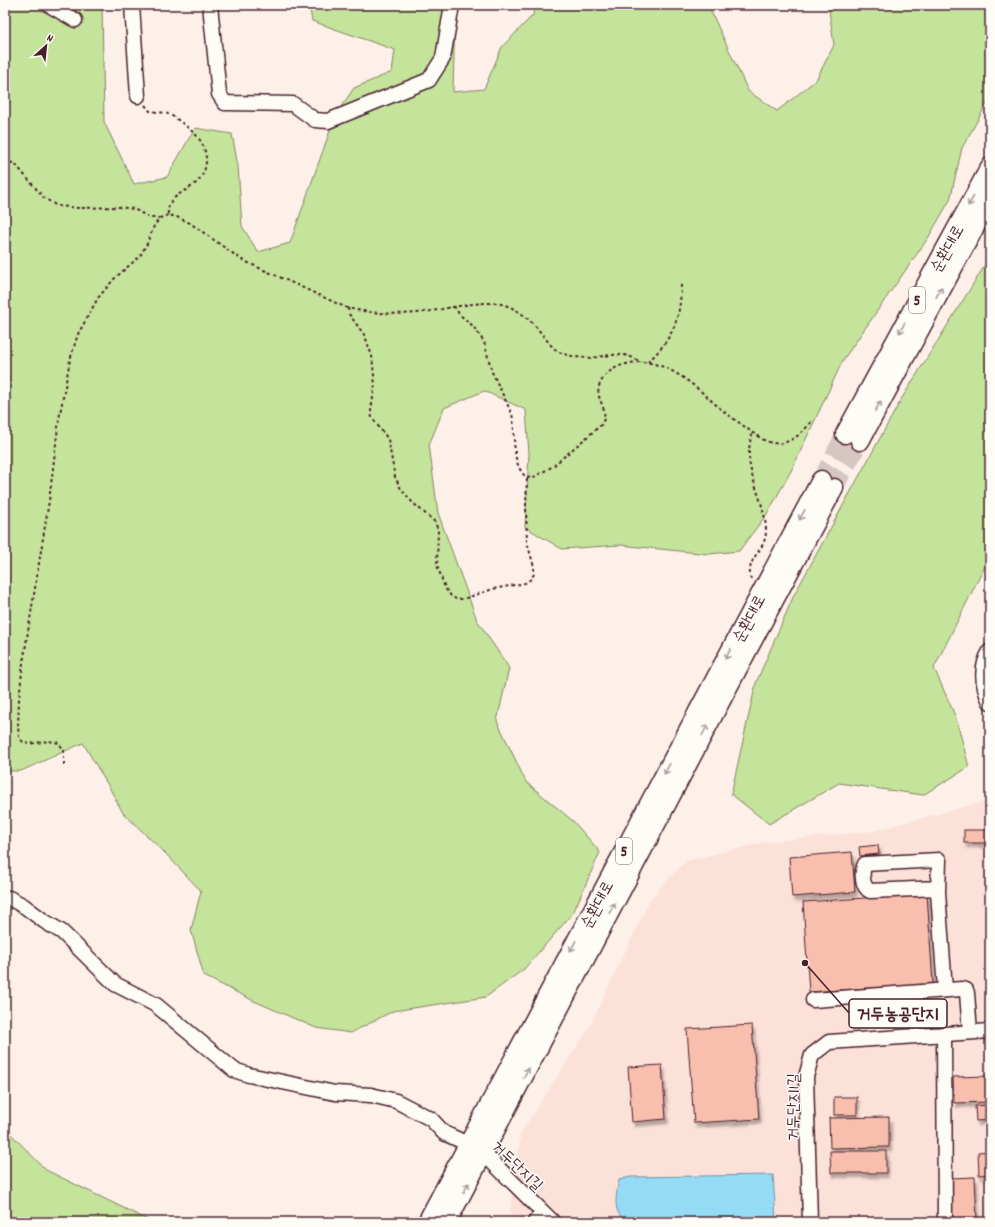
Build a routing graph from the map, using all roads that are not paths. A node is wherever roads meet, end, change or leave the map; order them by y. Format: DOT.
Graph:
graph roads {
  1 [pos="49,5"];
  2 [pos="132,5"];
  3 [pos="210,5"];
  4 [pos="452,5"];
  5 [pos="75,20"];
  6 [pos="138,96"];
  7 [pos="990,167"];
  8 [pos="990,199"];
  9 [pos="990,651"];
  10 [pos="990,702"];
  11 [pos="938,888"];
  12 [pos="5,898"];
  13 [pos="945,990"];
  14 [pos="813,1000"];
  15 [pos="990,1031"];
  16 [pos="970,1032"];
  17 [pos="944,1034"];
  18 [pos="468,1144"];
  19 [pos="484,1154"];
  20 [pos="544,1219"];
  21 [pos="427,1222"];
  22 [pos="447,1222"];
  23 [pos="810,1222"];
  24 [pos="945,1222"];
  1 -- 5 [label="street"];
  2 -- 6 [label="street"];
  3 -- 4 [label="street"];
  7 -- 8 [label="main road, 순환대로 / 5, one-way"];
  9 -- 10 [label="street"];
  11 -- 11 [label="street"];
  11 -- 13 [label="street"];
  12 -- 18 [label="street, 거두단지길"];
  13 -- 14 [label="street"];
  13 -- 16 [label="street"];
  15 -- 16 [label="street, 거두단지1길"];
  16 -- 17 [label="street, 거두단지1길"];
  17 -- 23 [label="street, 거두단지1길"];
  17 -- 24 [label="street"];
  18 -- 19 [label="street, 거두단지길"];
  19 -- 18 [label="main road, 순환대로 / 5, one-way"];
  18 -- 21 [label="main road, 순환대로 / 5"];
  19 -- 20 [label="street, 거두단지길"];
  22 -- 19 [label="main road, 순환대로 / 5, one-way"];
}
